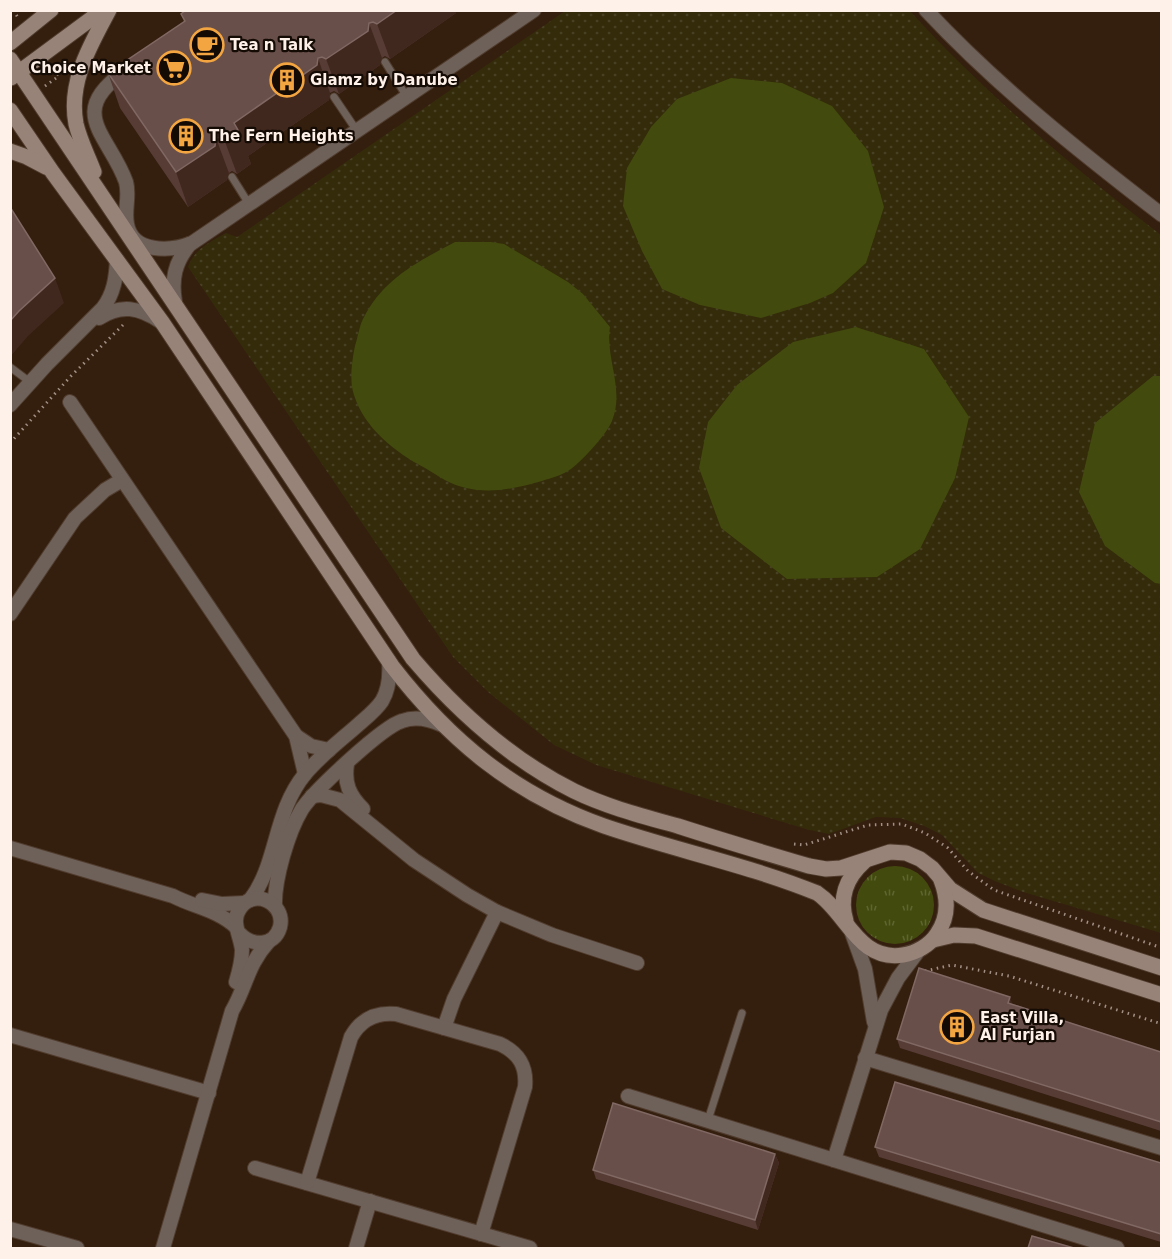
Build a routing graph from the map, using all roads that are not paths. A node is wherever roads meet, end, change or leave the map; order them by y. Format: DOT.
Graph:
graph roads {
  1 [pos="51,10"];
  2 [pos="103,10"];
  3 [pos="109,10"];
  4 [pos="534,10"];
  5 [pos="926,10"];
  6 [pos="10,43"];
  7 [pos="385,62"];
  8 [pos="138,63"];
  9 [pos="12,66"];
  10 [pos="333,97"];
  11 [pos="407,97"];
  12 [pos="10,110"];
  13 [pos="357,131"];
  14 [pos="10,151"];
  15 [pos="52,173"];
  16 [pos="232,177"];
  17 [pos="107,202"];
  18 [pos="249,204"];
  19 [pos="1161,215"];
  20 [pos="130,235"];
  21 [pos="192,243"];
  22 [pos="117,260"];
  23 [pos="175,302"];
  24 [pos="162,322"];
  25 [pos="89,323"];
  26 [pos="10,368"];
  27 [pos="30,382"];
  28 [pos="70,402"];
  29 [pos="10,405"];
  30 [pos="122,480"];
  31 [pos="10,614"];
  32 [pos="389,661"];
  33 [pos="442,725"];
  34 [pos="296,736"];
  35 [pos="344,738"];
  36 [pos="329,750"];
  37 [pos="359,753"];
  38 [pos="347,764"];
  39 [pos="305,774"];
  40 [pos="312,796"];
  41 [pos="381,831"];
  42 [pos="10,848"];
  43 [pos="876,856"];
  44 [pos="941,880"];
  45 [pos="173,896"];
  46 [pos="247,901"];
  47 [pos="275,906"];
  48 [pos="497,912"];
  49 [pos="849,928"];
  50 [pos="238,930"];
  51 [pos="933,940"];
  52 [pos="269,941"];
  53 [pos="919,950"];
  54 [pos="637,963"];
  55 [pos="1161,968"];
  56 [pos="1161,995"];
  57 [pos="232,1011"];
  58 [pos="742,1013"];
  59 [pos="874,1027"];
  60 [pos="444,1028"];
  61 [pos="10,1035"];
  62 [pos="865,1058"];
  63 [pos="209,1093"];
  64 [pos="628,1096"];
  65 [pos="708,1120"];
  66 [pos="1161,1149"];
  67 [pos="834,1160"];
  68 [pos="255,1168"];
  69 [pos="307,1183"];
  70 [pos="370,1202"];
  71 [pos="10,1229"];
  72 [pos="481,1234"];
  73 [pos="77,1248"];
  74 [pos="163,1248"];
  75 [pos="356,1248"];
  76 [pos="530,1248"];
  77 [pos="1117,1248"];
  1 -- 6 [label="street"];
  2 -- 9 [label="street"];
  3 -- 17 [label="street"];
  4 -- 11 [label="street"];
  5 -- 19 [label="street"];
  7 -- 11 [label="lane"];
  8 -- 20 [label="street"];
  9 -- 17 [label="street"];
  10 -- 13 [label="lane"];
  11 -- 13 [label="street"];
  12 -- 15 [label="street"];
  13 -- 18 [label="street"];
  14 -- 15 [label="street"];
  15 -- 22 [label="street"];
  16 -- 18 [label="lane"];
  17 -- 20 [label="street"];
  18 -- 21 [label="street"];
  20 -- 21 [label="street"];
  20 -- 23 [label="street"];
  21 -- 23 [label="street"];
  22 -- 24 [label="street"];
  22 -- 25 [label="street"];
  23 -- 43 [label="street"];
  24 -- 25 [label="street"];
  24 -- 32 [label="street"];
  25 -- 27 [label="street"];
  26 -- 27 [label="lane"];
  27 -- 29 [label="street"];
  28 -- 30 [label="street"];
  30 -- 31 [label="street"];
  30 -- 34 [label="street"];
  32 -- 33 [label="street"];
  32 -- 35 [label="street"];
  33 -- 37 [label="street"];
  33 -- 49 [label="street"];
  34 -- 36 [label="street"];
  34 -- 39 [label="street"];
  35 -- 36 [label="street"];
  35 -- 37 [label="street"];
  36 -- 39 [label="street"];
  37 -- 38 [label="street"];
  38 -- 40 [label="street"];
  38 -- 41 [label="street"];
  39 -- 46 [label="street"];
  40 -- 41 [label="street"];
  40 -- 47 [label="street"];
  41 -- 48 [label="street"];
  42 -- 45 [label="street"];
  43 -- 44 [label="street"];
  43 -- 49 [label="street"];
  44 -- 51 [label="street"];
  44 -- 55 [label="street"];
  45 -- 46 [label="street"];
  45 -- 50 [label="street"];
  46 -- 47 [label="street"];
  46 -- 50 [label="street"];
  47 -- 52 [label="street"];
  48 -- 54 [label="street"];
  48 -- 60 [label="street"];
  49 -- 53 [label="street"];
  49 -- 59 [label="street"];
  50 -- 52 [label="street"];
  50 -- 57 [label="street"];
  51 -- 53 [label="street"];
  51 -- 56 [label="street"];
  52 -- 57 [label="street"];
  53 -- 59 [label="street"];
  57 -- 63 [label="street"];
  58 -- 65 [label="lane"];
  59 -- 62 [label="street"];
  60 -- 69 [label="street"];
  60 -- 72 [label="street"];
  61 -- 63 [label="street"];
  62 -- 66 [label="street"];
  62 -- 67 [label="street"];
  63 -- 74 [label="street"];
  64 -- 65 [label="street"];
  65 -- 67 [label="street"];
  67 -- 77 [label="street"];
  68 -- 69 [label="street"];
  69 -- 70 [label="street"];
  70 -- 72 [label="street"];
  70 -- 75 [label="street"];
  71 -- 73 [label="street"];
  72 -- 76 [label="street"];
}
